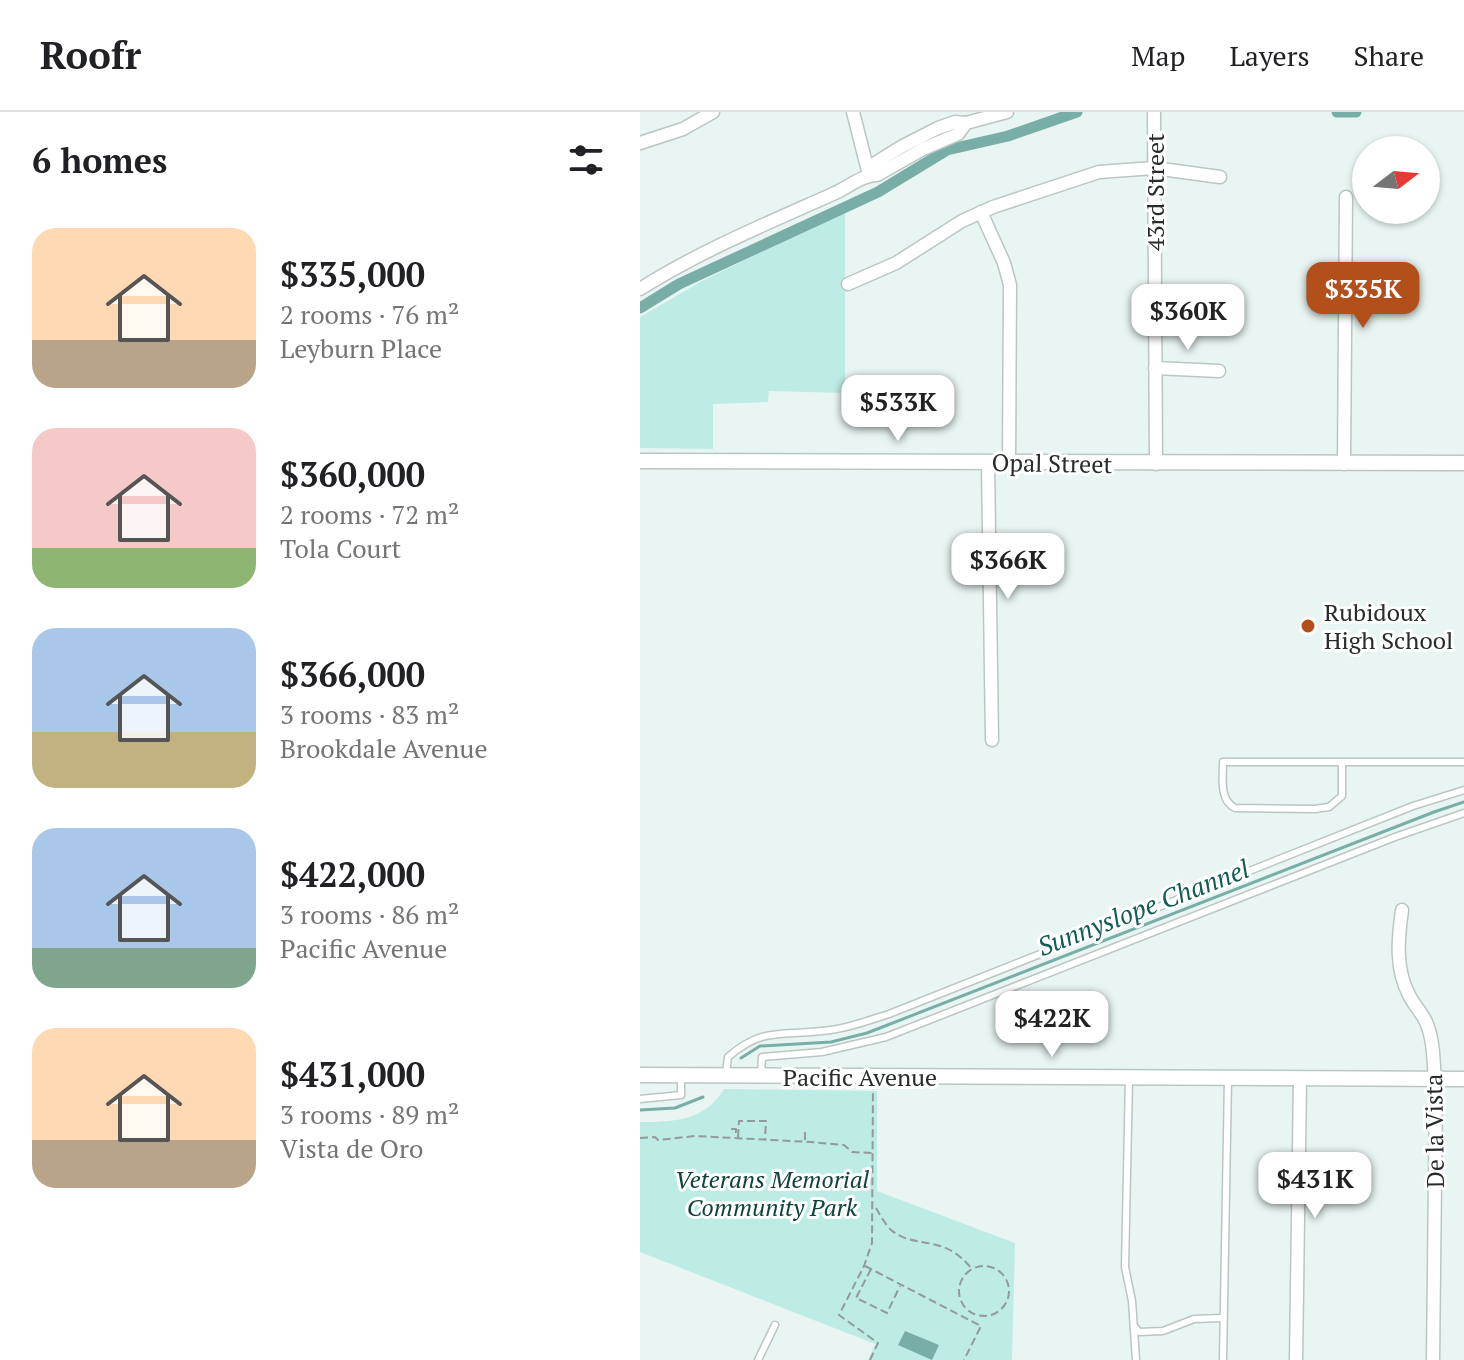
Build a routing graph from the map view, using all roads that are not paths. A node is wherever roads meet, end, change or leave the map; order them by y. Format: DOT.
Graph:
graph roads {
  1 [pos="713,112"];
  2 [pos="853,112"];
  3 [pos="1007,112"];
  4 [pos="1154,112"];
  5 [pos="965,118"];
  6 [pos="640,143"];
  7 [pos="1154,168"];
  8 [pos="869,175"];
  9 [pos="1220,177"];
  10 [pos="1346,197"];
  11 [pos="981,212"];
  12 [pos="848,284"];
  13 [pos="640,289"];
  14 [pos="1155,368"];
  15 [pos="1219,371"];
  16 [pos="640,461"];
  17 [pos="988,463"];
  18 [pos="1009,463"];
  19 [pos="1464,463"];
  20 [pos="1156,464"];
  21 [pos="1344,464"];
  22 [pos="992,740"];
  23 [pos="1342,762"];
  24 [pos="1464,762"];
  25 [pos="1464,790"];
  26 [pos="1464,813"];
  27 [pos="1402,910"];
  28 [pos="640,1075"];
  29 [pos="681,1076"];
  30 [pos="726,1077"];
  31 [pos="761,1077"];
  32 [pos="1129,1078"];
  33 [pos="1228,1079"];
  34 [pos="1300,1079"];
  35 [pos="1434,1079"];
  36 [pos="1464,1079"];
  37 [pos="640,1099"];
  38 [pos="1222,1318"];
  39 [pos="775,1325"];
  40 [pos="1135,1327"];
  41 [pos="758,1360"];
  42 [pos="1136,1360"];
  43 [pos="1223,1360"];
  44 [pos="1296,1360"];
  45 [pos="1433,1360"];
  1 -- 6 [label="street"];
  2 -- 8 [label="street"];
  3 -- 5 [label="street"];
  4 -- 7 [label="street, 43rd Street"];
  5 -- 8 [label="street"];
  7 -- 9 [label="street"];
  7 -- 11 [label="street"];
  7 -- 14 [label="street, 43rd Street"];
  8 -- 13 [label="street"];
  10 -- 21 [label="street"];
  11 -- 12 [label="street"];
  11 -- 18 [label="street"];
  14 -- 15 [label="street"];
  14 -- 20 [label="street, 43rd Street"];
  16 -- 17 [label="street, Opal Street"];
  17 -- 18 [label="street, Opal Street"];
  17 -- 22 [label="street"];
  18 -- 20 [label="street, Opal Street"];
  19 -- 21 [label="street, Opal Street"];
  20 -- 21 [label="street, Opal Street"];
  23 -- 23 [label="lane"];
  23 -- 24 [label="lane"];
  25 -- 30 [label="lane"];
  26 -- 31 [label="lane"];
  27 -- 35 [label="street, De la Vista"];
  28 -- 29 [label="street, Pacific Avenue"];
  29 -- 30 [label="street, Pacific Avenue"];
  29 -- 37 [label="lane"];
  30 -- 31 [label="street, Pacific Avenue"];
  31 -- 32 [label="street, Pacific Avenue"];
  32 -- 33 [label="street, Pacific Avenue"];
  32 -- 40 [label="lane"];
  33 -- 34 [label="street, Pacific Avenue"];
  33 -- 38 [label="lane"];
  34 -- 35 [label="street, Pacific Avenue"];
  34 -- 44 [label="street"];
  35 -- 36 [label="street, Pacific Avenue"];
  35 -- 45 [label="street, De la Vista"];
  38 -- 40 [label="lane"];
  38 -- 43 [label="lane"];
  39 -- 41 [label="lane"];
  40 -- 42 [label="lane"];
}
